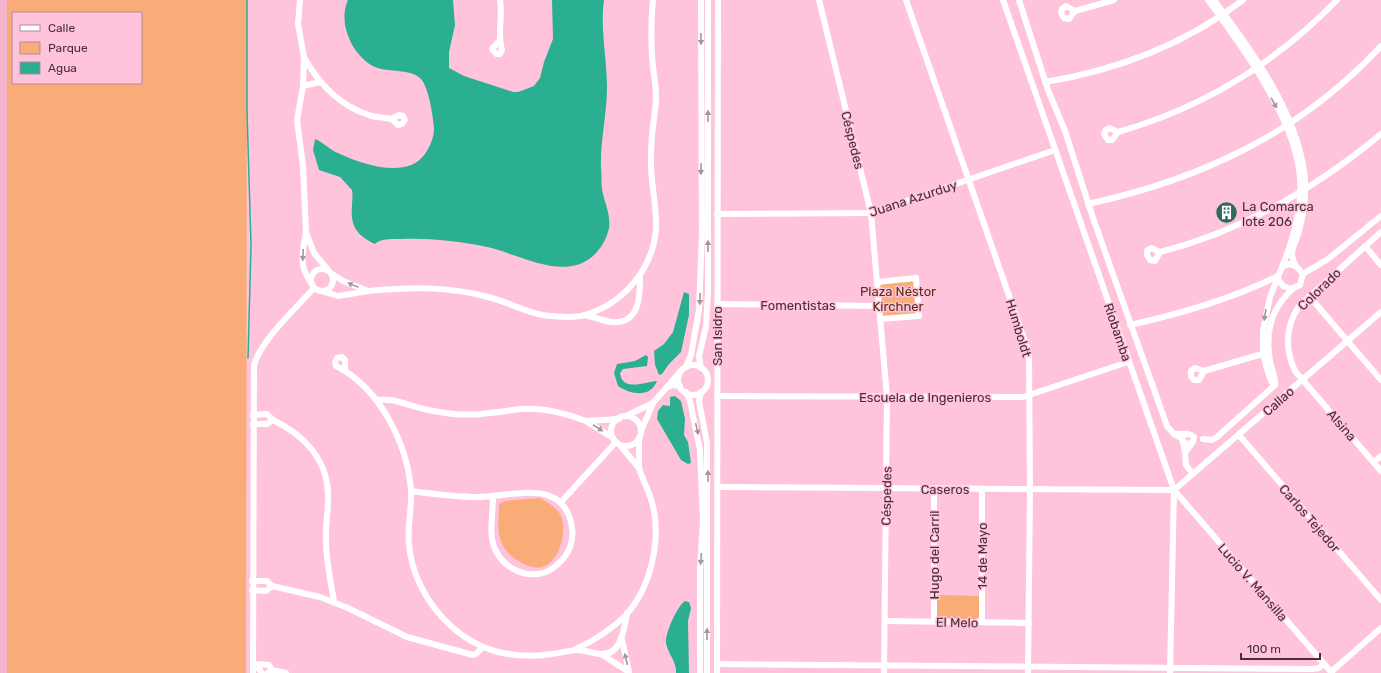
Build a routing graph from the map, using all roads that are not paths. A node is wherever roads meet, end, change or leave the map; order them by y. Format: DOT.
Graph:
graph roads {
  1 [pos="300,0"];
  2 [pos="500,0"];
  3 [pos="653,0"];
  4 [pos="701,0"];
  5 [pos="708,0"];
  6 [pos="718,0"];
  7 [pos="819,0"];
  8 [pos="906,0"];
  9 [pos="1003,0"];
  10 [pos="1019,0"];
  11 [pos="1114,0"];
  12 [pos="1208,0"];
  13 [pos="1214,0"];
  14 [pos="1243,0"];
  15 [pos="1337,0"];
  16 [pos="1075,11"];
  17 [pos="1222,15"];
  18 [pos="499,42"];
  19 [pos="1381,46"];
  20 [pos="304,57"];
  21 [pos="1258,69"];
  22 [pos="320,82"];
  23 [pos="1045,82"];
  24 [pos="303,86"];
  25 [pos="705,97"];
  26 [pos="391,119"];
  27 [pos="1288,124"];
  28 [pos="1118,132"];
  29 [pos="1381,134"];
  30 [pos="1055,150"];
  31 [pos="968,179"];
  32 [pos="1303,190"];
  33 [pos="1088,204"];
  34 [pos="871,213"];
  35 [pos="717,214"];
  36 [pos="1381,216"];
  37 [pos="704,219"];
  38 [pos="306,232"];
  39 [pos="1381,232"];
  40 [pos="1365,246"];
  41 [pos="1160,252"];
  42 [pos="1381,265"];
  43 [pos="1296,266"];
  44 [pos="1282,268"];
  45 [pos="330,272"];
  46 [pos="1303,274"];
  47 [pos="640,276"];
  48 [pos="1278,277"];
  49 [pos="877,282"];
  50 [pos="314,287"];
  51 [pos="1294,288"];
  52 [pos="368,291"];
  53 [pos="1309,296"];
  54 [pos="717,304"];
  55 [pos="879,306"];
  56 [pos="1381,312"];
  57 [pos="584,315"];
  58 [pos="880,319"];
  59 [pos="1130,325"];
  60 [pos="1347,341"];
  61 [pos="1266,353"];
  62 [pos="1128,362"];
  63 [pos="701,368"];
  64 [pos="345,369"];
  65 [pos="684,369"];
  66 [pos="1204,371"];
  67 [pos="1302,380"];
  68 [pos="1381,380"];
  69 [pos="680,386"];
  70 [pos="666,388"];
  71 [pos="686,392"];
  72 [pos="701,392"];
  73 [pos="717,396"];
  74 [pos="1030,396"];
  75 [pos="887,397"];
  76 [pos="376,400"];
  77 [pos="653,403"];
  78 [pos="253,415"];
  79 [pos="262,415"];
  80 [pos="621,418"];
  81 [pos="272,420"];
  82 [pos="586,421"];
  83 [pos="253,424"];
  84 [pos="263,424"];
  85 [pos="1239,435"];
  86 [pos="640,436"];
  87 [pos="1183,438"];
  88 [pos="1193,440"];
  89 [pos="616,441"];
  90 [pos="1185,453"];
  91 [pos="1381,456"];
  92 [pos="1374,462"];
  93 [pos="639,468"];
  94 [pos="1381,471"];
  95 [pos="1192,474"];
  96 [pos="717,487"];
  97 [pos="886,489"];
  98 [pos="934,489"];
  99 [pos="982,490"];
  100 [pos="1030,490"];
  101 [pos="1174,490"];
  102 [pos="411,491"];
  103 [pos="494,497"];
  104 [pos="560,502"];
  105 [pos="705,531"];
  106 [pos="252,581"];
  107 [pos="261,581"];
  108 [pos="272,586"];
  109 [pos="252,590"];
  110 [pos="262,590"];
  111 [pos="1381,600"];
  112 [pos="334,602"];
  113 [pos="627,613"];
  114 [pos="885,621"];
  115 [pos="934,621"];
  116 [pos="982,622"];
  117 [pos="1029,622"];
  118 [pos="1381,628"];
  119 [pos="622,640"];
  120 [pos="483,647"];
  121 [pos="575,650"];
  122 [pos="601,654"];
  123 [pos="253,664"];
  124 [pos="262,664"];
  125 [pos="717,664"];
  126 [pos="1324,664"];
  127 [pos="884,665"];
  128 [pos="1028,670"];
  129 [pos="1170,670"];
  130 [pos="270,672"];
  131 [pos="1331,672"];
  132 [pos="253,673"];
  133 [pos="262,673"];
  134 [pos="286,673"];
  135 [pos="629,673"];
  136 [pos="700,673"];
  137 [pos="707,673"];
  138 [pos="717,673"];
  139 [pos="884,673"];
  1 -- 20 [label="street"];
  2 -- 18 [label="street"];
  3 -- 47 [label="street"];
  4 -- 25 [label="street, one-way"];
  5 -- 25 [label="street"];
  6 -- 35 [label="street, San Isidro"];
  7 -- 34 [label="street, Céspedes"];
  8 -- 31 [label="street, Humboldt"];
  9 -- 30 [label="street, Riobamba"];
  10 -- 23 [label="street"];
  11 -- 16 [label="street"];
  12 -- 17 [label="street"];
  13 -- 17 [label="street"];
  14 -- 17 [label="street"];
  15 -- 21 [label="street"];
  17 -- 21 [label="street"];
  17 -- 23 [label="street"];
  19 -- 27 [label="street"];
  20 -- 22 [label="street"];
  20 -- 24 [label="street"];
  21 -- 27 [label="street"];
  21 -- 28 [label="street"];
  22 -- 24 [label="street"];
  22 -- 26 [label="street"];
  23 -- 33 [label="street"];
  24 -- 38 [label="street"];
  25 -- 37 [label="street"];
  27 -- 32 [label="street"];
  27 -- 33 [label="street"];
  29 -- 32 [label="street"];
  30 -- 31 [label="street, Juana Azurduy"];
  30 -- 62 [label="street, Riobamba"];
  31 -- 34 [label="street, Juana Azurduy"];
  31 -- 74 [label="street, Humboldt"];
  32 -- 41 [label="street"];
  32 -- 43 [label="street"];
  32 -- 44 [label="street"];
  33 -- 59 [label="street"];
  34 -- 35 [label="street, Juana Azurduy"];
  34 -- 49 [label="street, Céspedes"];
  35 -- 54 [label="street, San Isidro"];
  36 -- 46 [label="street"];
  63 -- 37 [label="street, one-way"];
  37 -- 65 [label="street, one-way"];
  38 -- 45 [label="street"];
  38 -- 50 [label="street, one-way"];
  39 -- 40 [label="street, Colorado"];
  40 -- 42 [label="street"];
  40 -- 53 [label="street, Colorado"];
  43 -- 44 [label="street"];
  43 -- 46 [label="street"];
  44 -- 48 [label="street"];
  45 -- 50 [label="street"];
  45 -- 50 [label="street"];
  52 -- 45 [label="street, one-way"];
  46 -- 51 [label="street"];
  47 -- 57 [label="street"];
  47 -- 57 [label="street"];
  48 -- 51 [label="street"];
  48 -- 59 [label="street"];
  48 -- 61 [label="street, one-way"];
  49 -- 55 [label="street, Céspedes"];
  49 -- 58 [label="street"];
  50 -- 52 [label="street"];
  50 -- 78 [label="street"];
  51 -- 61 [label="street"];
  52 -- 57 [label="street"];
  53 -- 60 [label="street"];
  53 -- 67 [label="street, Colorado"];
  54 -- 55 [label="street, Fomentistas"];
  54 -- 73 [label="street, San Isidro"];
  55 -- 58 [label="street, Céspedes"];
  56 -- 60 [label="street, Callao"];
  58 -- 75 [label="street, Céspedes"];
  59 -- 87 [label="street"];
  60 -- 67 [label="street, Callao"];
  60 -- 68 [label="street"];
  61 -- 66 [label="street"];
  61 -- 88 [label="street"];
  62 -- 74 [label="street, Escuela de Ingenieros"];
  62 -- 101 [label="street, Riobamba"];
  63 -- 65 [label="street"];
  63 -- 72 [label="street"];
  64 -- 76 [label="street"];
  65 -- 69 [label="street"];
  65 -- 70 [label="street"];
  67 -- 85 [label="street, Callao"];
  67 -- 92 [label="street, Alsina"];
  69 -- 70 [label="street"];
  69 -- 71 [label="street"];
  70 -- 77 [label="street"];
  71 -- 72 [label="street"];
  71 -- 105 [label="street, one-way"];
  105 -- 72 [label="street, one-way"];
  73 -- 75 [label="street, Escuela de Ingenieros"];
  73 -- 96 [label="street, San Isidro"];
  74 -- 75 [label="street, Escuela de Ingenieros"];
  74 -- 100 [label="street, Humboldt"];
  75 -- 97 [label="street, Céspedes"];
  76 -- 82 [label="street"];
  76 -- 102 [label="street"];
  77 -- 80 [label="street"];
  77 -- 86 [label="street"];
  78 -- 79 [label="street"];
  78 -- 83 [label="street"];
  79 -- 81 [label="street"];
  79 -- 84 [label="street"];
  80 -- 82 [label="street"];
  80 -- 86 [label="street"];
  80 -- 89 [label="street"];
  81 -- 84 [label="street"];
  81 -- 112 [label="street"];
  82 -- 89 [label="street, one-way"];
  83 -- 84 [label="street"];
  83 -- 106 [label="street"];
  85 -- 95 [label="street, Callao"];
  85 -- 111 [label="street, Carlos Tejedor"];
  86 -- 89 [label="street"];
  86 -- 93 [label="street"];
  87 -- 88 [label="street"];
  87 -- 88 [label="street"];
  87 -- 90 [label="street"];
  88 -- 90 [label="street"];
  89 -- 93 [label="street"];
  89 -- 104 [label="street"];
  90 -- 95 [label="street"];
  91 -- 92 [label="street"];
  92 -- 94 [label="street, Alsina"];
  93 -- 113 [label="street"];
  95 -- 101 [label="street, Callao"];
  96 -- 97 [label="street, Caseros"];
  96 -- 125 [label="street, San Isidro"];
  97 -- 98 [label="street, Caseros"];
  97 -- 114 [label="street, Céspedes"];
  98 -- 99 [label="street, Caseros"];
  98 -- 115 [label="street, Hugo del Carril"];
  99 -- 100 [label="street, Caseros"];
  99 -- 116 [label="street, 14 de Mayo"];
  100 -- 101 [label="street, Caseros"];
  100 -- 117 [label="street, Humboldt"];
  101 -- 126 [label="street, Lucio V. Mansilla"];
  101 -- 129 [label="street, Riobamba"];
  102 -- 103 [label="street"];
  102 -- 120 [label="street"];
  103 -- 104 [label="street"];
  103 -- 104 [label="street"];
  105 -- 136 [label="street, one-way"];
  137 -- 105 [label="street, one-way"];
  106 -- 107 [label="street"];
  106 -- 109 [label="street"];
  107 -- 108 [label="street"];
  107 -- 110 [label="street"];
  108 -- 110 [label="street"];
  108 -- 112 [label="street"];
  109 -- 110 [label="street"];
  109 -- 123 [label="street"];
  112 -- 120 [label="street"];
  113 -- 119 [label="street"];
  113 -- 121 [label="street"];
  114 -- 115 [label="street, El Melo"];
  114 -- 127 [label="street, Céspedes"];
  115 -- 116 [label="street, El Melo"];
  116 -- 117 [label="street, El Melo"];
  117 -- 128 [label="street, Humboldt"];
  118 -- 131 [label="street"];
  119 -- 122 [label="street"];
  135 -- 119 [label="street, one-way"];
  120 -- 121 [label="street"];
  121 -- 122 [label="street"];
  122 -- 135 [label="street"];
  123 -- 124 [label="street"];
  123 -- 132 [label="street"];
  124 -- 130 [label="street"];
  124 -- 133 [label="street"];
  125 -- 127 [label="street"];
  125 -- 138 [label="street, San Isidro"];
  126 -- 129 [label="street"];
  126 -- 131 [label="street, Lucio V. Mansilla"];
  127 -- 128 [label="street"];
  127 -- 139 [label="street, Céspedes"];
  128 -- 129 [label="street"];
  130 -- 134 [label="street"];
}
